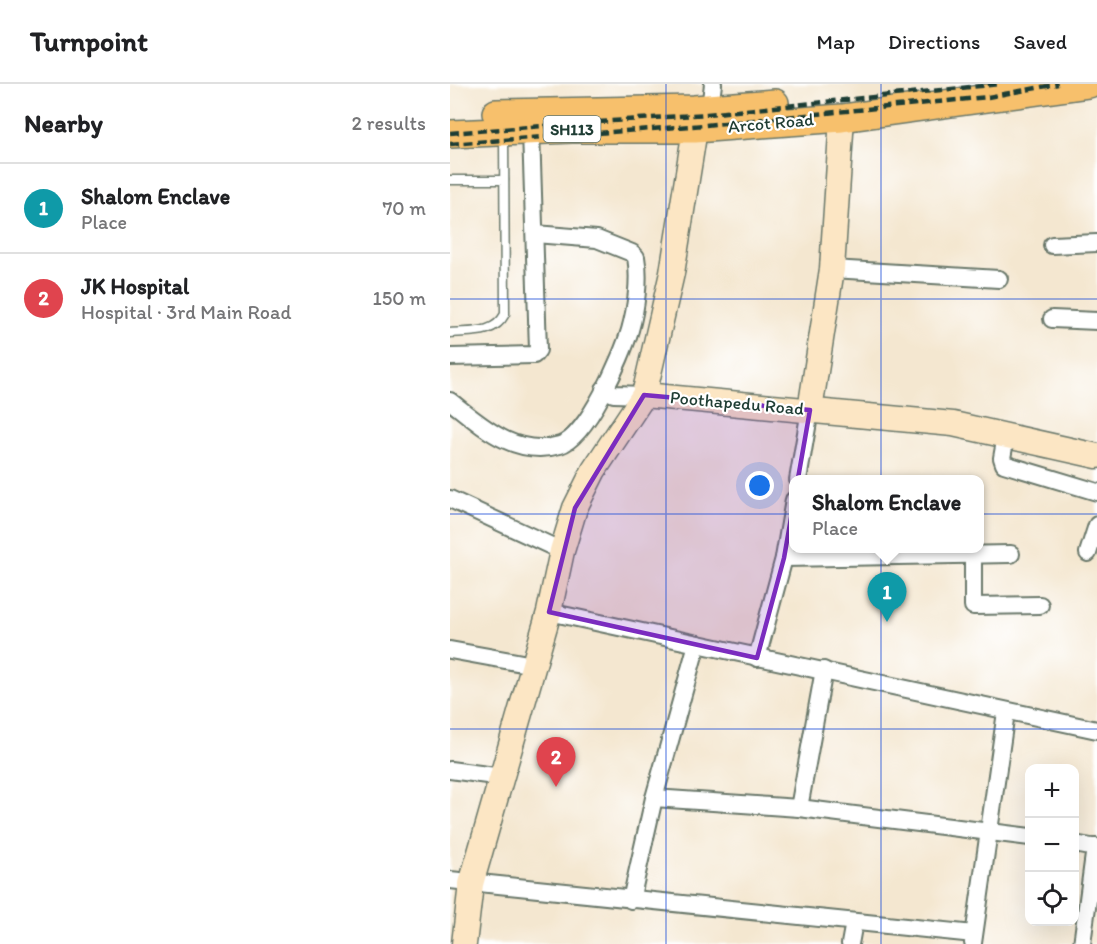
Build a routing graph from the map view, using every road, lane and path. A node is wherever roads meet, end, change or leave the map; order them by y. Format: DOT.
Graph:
graph roads {
  1 [pos="969,84"];
  2 [pos="1089,84"];
  3 [pos="711,96"];
  4 [pos="450,116"];
  5 [pos="842,118"];
  6 [pos="695,129"];
  7 [pos="531,131"];
  8 [pos="504,132"];
  9 [pos="450,134"];
  10 [pos="450,180"];
  11 [pos="504,180"];
  12 [pos="535,234"];
  13 [pos="1097,243"];
  14 [pos="1052,245"];
  15 [pos="832,269"];
  16 [pos="999,279"];
  17 [pos="1052,319"];
  18 [pos="1097,321"];
  19 [pos="450,333"];
  20 [pos="450,357"];
  21 [pos="604,389"];
  22 [pos="644,395"];
  23 [pos="450,401"];
  24 [pos="810,410"];
  25 [pos="1006,436"];
  26 [pos="1097,456"];
  27 [pos="799,475"];
  28 [pos="1097,492"];
  29 [pos="450,499"];
  30 [pos="1097,525"];
  31 [pos="789,529"];
  32 [pos="562,551"];
  33 [pos="1088,553"];
  34 [pos="973,554"];
  35 [pos="1011,554"];
  36 [pos="784,558"];
  37 [pos="1040,606"];
  38 [pos="549,612"];
  39 [pos="696,644"];
  40 [pos="450,650"];
  41 [pos="757,658"];
  42 [pos="533,665"];
  43 [pos="824,670"];
  44 [pos="1006,712"];
  45 [pos="1097,730"];
  46 [pos="450,770"];
  47 [pos="502,777"];
  48 [pos="654,798"];
  49 [pos="799,808"];
  50 [pos="990,831"];
  51 [pos="1025,836"];
  52 [pos="1079,845"];
  53 [pos="1096,848"];
  54 [pos="460,882"];
  55 [pos="631,900"];
  56 [pos="854,922"];
  57 [pos="974,939"];
  58 [pos="464,944"];
  59 [pos="850,944"];
  60 [pos="1082,944"];
  1 -- 3 [label="main road, Arcot Road / SH113"];
  2 -- 5 [label="main road, Arcot Road / SH113"];
  3 -- 4 [label="main road, Arcot Road / SH113"];
  5 -- 6 [label="main road, Arcot Road / SH113"];
  5 -- 15 [label="street"];
  6 -- 7 [label="main road, Arcot Road / SH113"];
  6 -- 22 [label="street, Poothapedu Road"];
  7 -- 8 [label="main road, Arcot Road / SH113"];
  7 -- 12 [label="street"];
  8 -- 9 [label="main road, Arcot Road / SH113"];
  8 -- 11 [label="lane"];
  10 -- 11 [label="lane"];
  11 -- 19 [label="lane"];
  12 -- 20 [label="street"];
  12 -- 21 [label="street"];
  13 -- 14 [label="street"];
  15 -- 16 [label="street"];
  15 -- 24 [label="street"];
  17 -- 18 [label="street"];
  21 -- 22 [label="street"];
  21 -- 23 [label="street"];
  22 -- 24 [label="street, Poothapedu Road"];
  22 -- 32 [label="street"];
  24 -- 25 [label="street, Poothapedu Road"];
  24 -- 27 [label="street"];
  25 -- 26 [label="street, Poothapedu Road"];
  25 -- 28 [label="street"];
  29 -- 32 [label="street"];
  30 -- 33 [label="street"];
  31 -- 36 [label="street"];
  32 -- 38 [label="street"];
  34 -- 35 [label="street"];
  34 -- 36 [label="street"];
  34 -- 37 [label="street"];
  36 -- 41 [label="street"];
  38 -- 39 [label="street"];
  38 -- 42 [label="street"];
  39 -- 41 [label="street"];
  39 -- 48 [label="street"];
  40 -- 42 [label="street"];
  41 -- 43 [label="street"];
  42 -- 47 [label="street"];
  43 -- 44 [label="street"];
  43 -- 49 [label="street"];
  44 -- 45 [label="street"];
  44 -- 50 [label="street"];
  46 -- 47 [label="street"];
  47 -- 54 [label="street"];
  48 -- 49 [label="street"];
  48 -- 55 [label="street"];
  49 -- 50 [label="street"];
  50 -- 51 [label="street"];
  50 -- 57 [label="street"];
  52 -- 53 [label="street"];
  53 -- 60 [label="street"];
  54 -- 55 [label="street"];
  54 -- 58 [label="street"];
  55 -- 56 [label="street"];
  56 -- 57 [label="street"];
  56 -- 59 [label="street"];
}
